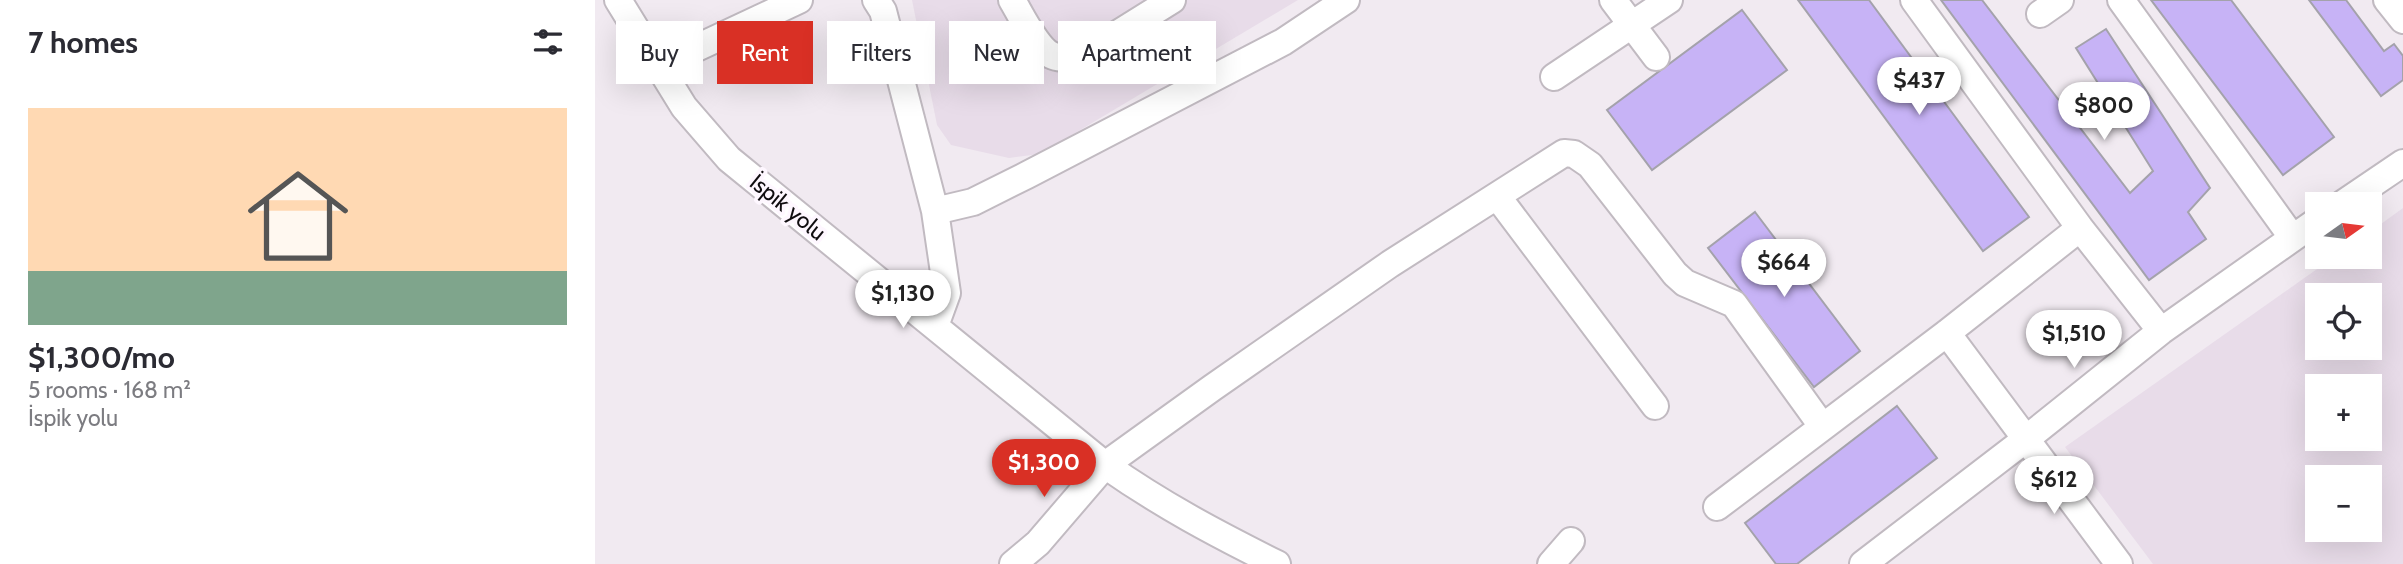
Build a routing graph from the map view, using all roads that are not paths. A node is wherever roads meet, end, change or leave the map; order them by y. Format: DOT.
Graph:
graph roads {
  1 [pos="618,0"];
  2 [pos="799,0"];
  3 [pos="876,0"];
  4 [pos="1012,0"];
  5 [pos="1172,0"];
  6 [pos="1346,0"];
  7 [pos="1613,0"];
  8 [pos="1669,0"];
  9 [pos="1914,0"];
  10 [pos="2121,0"];
  11 [pos="2387,0"];
  12 [pos="2403,20"];
  13 [pos="631,21"];
  14 [pos="1633,25"];
  15 [pos="703,45"];
  16 [pos="1656,57"];
  17 [pos="1554,77"];
  18 [pos="669,84"];
  19 [pos="2403,163"];
  20 [pos="2360,192"];
  21 [pos="1497,196"];
  22 [pos="935,211"];
  23 [pos="2080,228"];
  24 [pos="2305,229"];
  25 [pos="2292,237"];
  26 [pos="935,326"];
  27 [pos="2161,331"];
  28 [pos="1947,333"];
  29 [pos="1655,406"];
  30 [pos="1822,426"];
  31 [pos="2026,439"];
  32 [pos="1105,465"];
  33 [pos="1717,507"];
  34 [pos="1571,541"];
  35 [pos="1013,564"];
  36 [pos="1277,564"];
  37 [pos="1551,564"];
  38 [pos="1863,564"];
  39 [pos="2119,564"];
  1 -- 13 [label="street, İspik yolu"];
  2 -- 15 [label="street"];
  3 -- 22 [label="street"];
  4 -- 5 [label="street"];
  6 -- 22 [label="street"];
  7 -- 14 [label="street"];
  8 -- 14 [label="street"];
  9 -- 23 [label="street"];
  10 -- 25 [label="street"];
  11 -- 12 [label="street"];
  14 -- 16 [label="street"];
  14 -- 17 [label="street"];
  18 -- 26 [label="street, İspik yolu"];
  19 -- 20 [label="street"];
  21 -- 29 [label="street"];
  21 -- 30 [label="street"];
  21 -- 32 [label="street"];
  22 -- 26 [label="street"];
  23 -- 27 [label="street"];
  23 -- 28 [label="street"];
  24 -- 25 [label="street"];
  25 -- 27 [label="street"];
  26 -- 32 [label="street, İspik yolu"];
  27 -- 31 [label="street"];
  28 -- 30 [label="street"];
  28 -- 31 [label="street"];
  30 -- 33 [label="street"];
  31 -- 38 [label="street"];
  31 -- 39 [label="street"];
  32 -- 35 [label="street"];
  32 -- 36 [label="street, İspik yolu"];
  34 -- 37 [label="street"];
}
